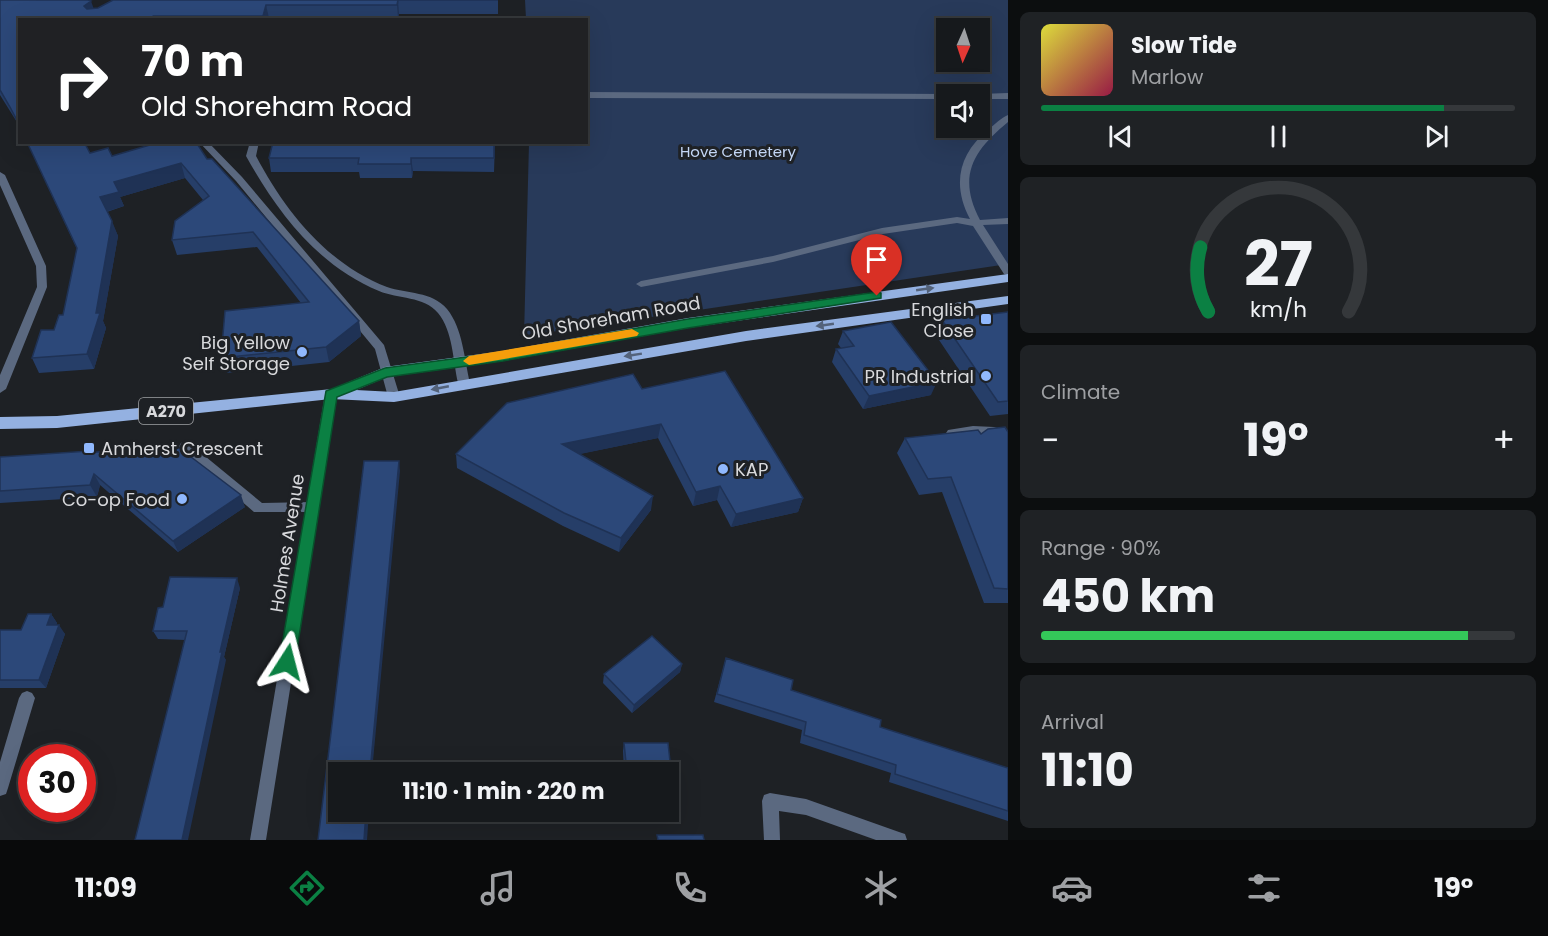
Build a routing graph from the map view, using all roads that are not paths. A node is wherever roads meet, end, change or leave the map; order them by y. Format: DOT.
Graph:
graph roads {
  1 [pos="588,95"];
  2 [pos="1008,96"];
  3 [pos="936,97"];
  4 [pos="990,97"];
  5 [pos="1008,118"];
  6 [pos="205,144"];
  7 [pos="254,144"];
  8 [pos="0,175"];
  9 [pos="1008,221"];
  10 [pos="974,223"];
  11 [pos="1008,272"];
  12 [pos="1008,278"];
  13 [pos="641,284"];
  14 [pos="1008,300"];
  15 [pos="459,362"];
  16 [pos="385,372"];
  17 [pos="464,383"];
  18 [pos="0,389"];
  19 [pos="331,394"];
  20 [pos="394,397"];
  21 [pos="0,423"];
  22 [pos="952,433"];
  23 [pos="1008,436"];
  24 [pos="185,446"];
  25 [pos="313,507"];
  26 [pos="27,698"];
  27 [pos="0,788"];
  28 [pos="258,840"];
  29 [pos="772,840"];
  30 [pos="899,840"];
  1 -- 3 [label="street"];
  2 -- 4 [label="street"];
  5 -- 10 [label="street"];
  6 -- 16 [label="street"];
  7 -- 15 [label="street"];
  8 -- 18 [label="street"];
  9 -- 10 [label="street"];
  10 -- 11 [label="street"];
  10 -- 13 [label="street"];
  15 -- 12 [label="main road, Old Shoreham Road / A270, one-way"];
  14 -- 17 [label="main road, Old Shoreham Road / A270, one-way"];
  15 -- 16 [label="main road, Old Shoreham Road / A270"];
  15 -- 17 [label="street"];
  16 -- 19 [label="main road, Old Shoreham Road / A270"];
  16 -- 20 [label="street"];
  17 -- 20 [label="main road, Old Shoreham Road / A270, one-way"];
  19 -- 20 [label="main road, Old Shoreham Road / A270"];
  19 -- 21 [label="main road, Old Shoreham Road / A270"];
  19 -- 25 [label="street, Holmes Avenue"];
  22 -- 23 [label="street"];
  24 -- 25 [label="street"];
  25 -- 28 [label="street, Holmes Avenue"];
  26 -- 27 [label="street"];
  29 -- 30 [label="street"];
}
